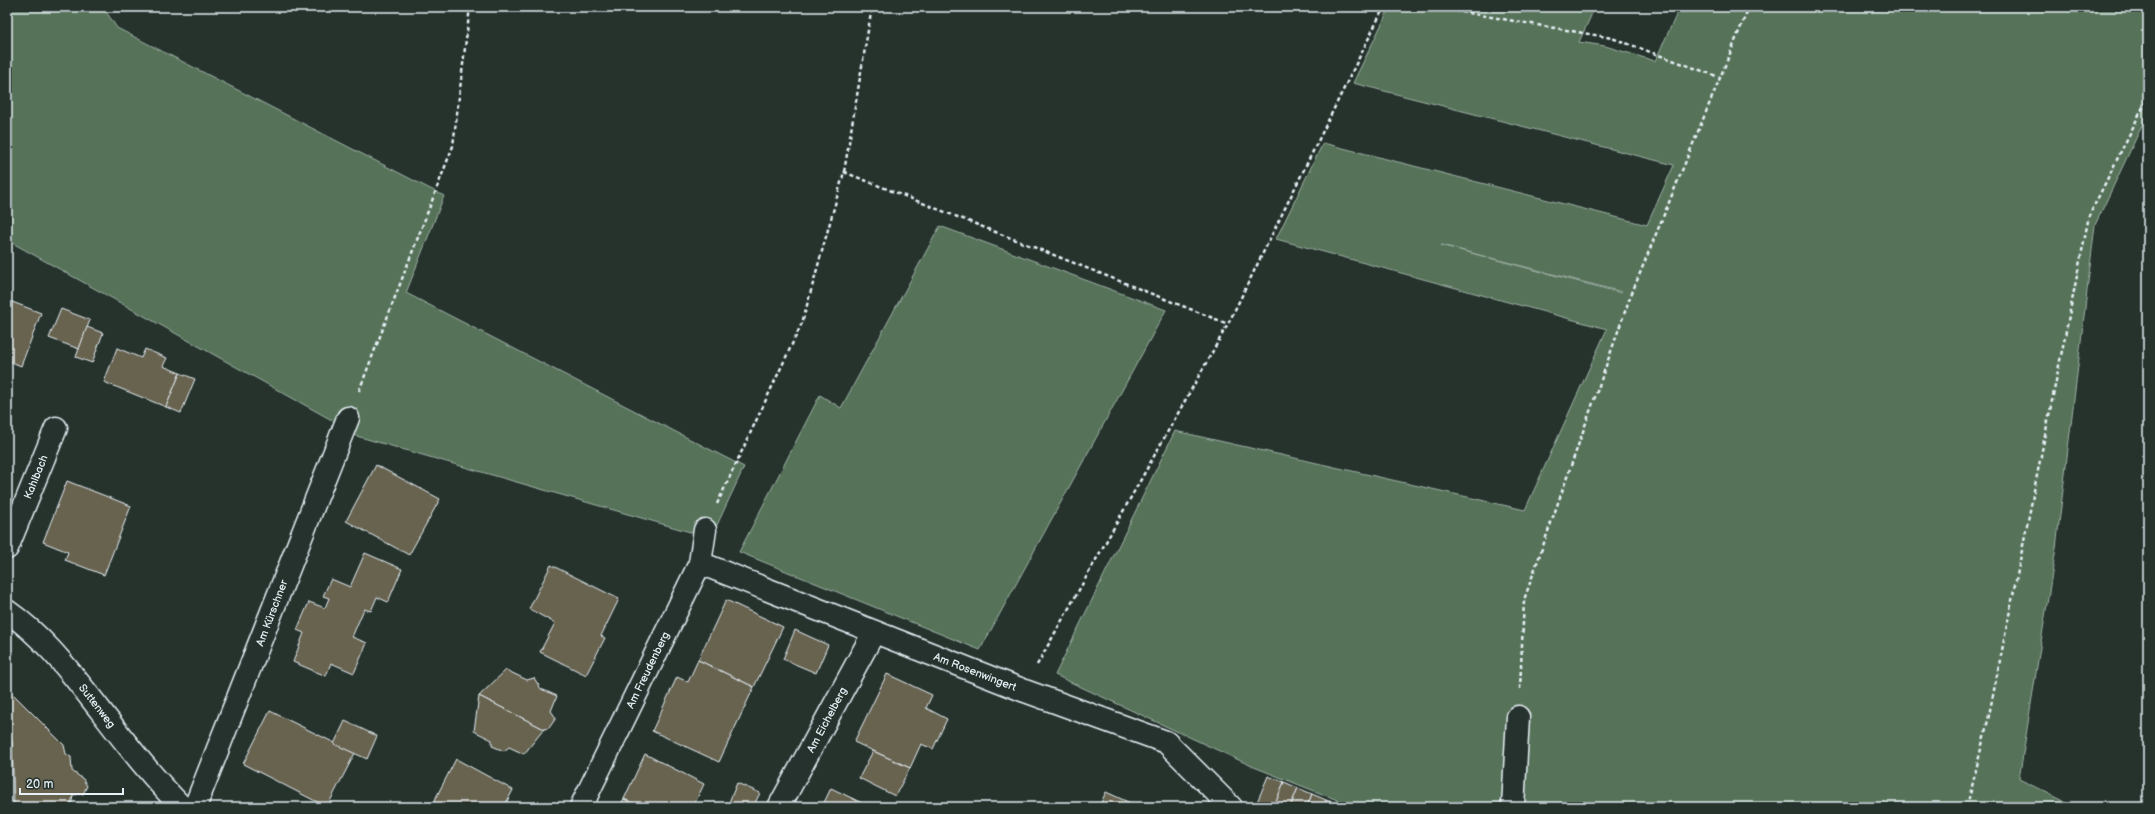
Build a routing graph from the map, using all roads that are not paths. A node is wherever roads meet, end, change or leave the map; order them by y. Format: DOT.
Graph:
graph roads {
  1 [pos="348,418"];
  2 [pos="56,428"];
  3 [pos="705,530"];
  4 [pos="7,548"];
  5 [pos="700,563"];
  6 [pos="7,611"];
  7 [pos="874,632"];
  8 [pos="1518,717"];
  9 [pos="182,807"];
  10 [pos="195,807"];
  11 [pos="581,807"];
  12 [pos="779,807"];
  13 [pos="1231,807"];
  14 [pos="1512,807"];
  1 -- 10 [label="street, Am Kürschner"];
  2 -- 4 [label="street, Kahlbach"];
  3 -- 5 [label="street, Am Freudenberg"];
  5 -- 7 [label="street, Am Rosenwingert"];
  5 -- 11 [label="street, Am Freudenberg"];
  6 -- 9 [label="street, Suttenweg"];
  7 -- 12 [label="street, Am Eichelberg"];
  7 -- 13 [label="street, Am Rosenwingert"];
  8 -- 14 [label="street"];
}
